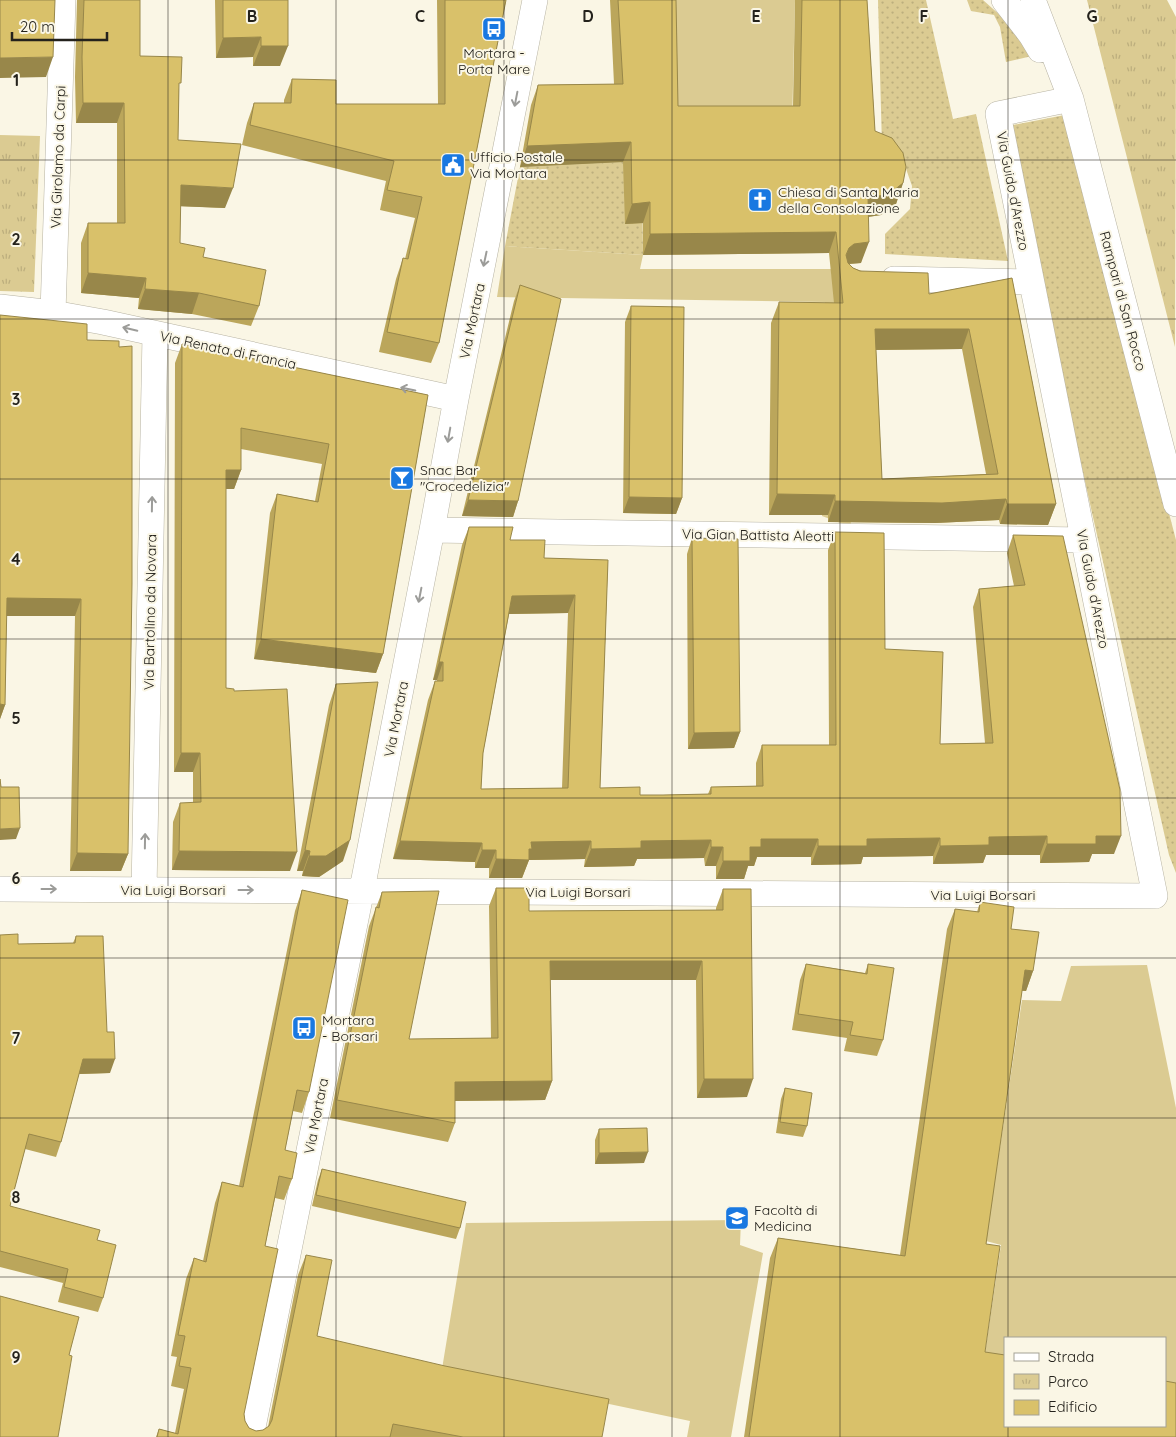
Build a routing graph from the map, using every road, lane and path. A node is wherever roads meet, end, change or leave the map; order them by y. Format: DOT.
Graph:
graph roads {
  1 [pos="63,0"];
  2 [pos="536,0"];
  3 [pos="1004,0"];
  4 [pos="1033,0"];
  5 [pos="1071,99"];
  6 [pos="872,278"];
  7 [pos="1031,282"];
  8 [pos="0,307"];
  9 [pos="53,313"];
  10 [pos="155,335"];
  11 [pos="456,399"];
  12 [pos="1176,504"];
  13 [pos="432,530"];
  14 [pos="1083,540"];
  15 [pos="0,889"];
  16 [pos="144,890"];
  17 [pos="362,891"];
  18 [pos="1155,896"];
  19 [pos="251,1437"];
  1 -- 9 [label="street, Via Girolamo da Carpi"];
  2 -- 11 [label="street, Via Mortara, one-way"];
  3 -- 5 [label="street, Rampari di San Rocco"];
  4 -- 5 [label="street, Rampari di San Rocco"];
  5 -- 7 [label="street, Via Guido d'Arezzo"];
  5 -- 12 [label="street, Rampari di San Rocco"];
  6 -- 7 [label="street"];
  7 -- 14 [label="street, Via Guido d'Arezzo"];
  8 -- 9 [label="street, Via Renata di Francia"];
  10 -- 9 [label="street, Via Renata di Francia, one-way"];
  11 -- 10 [label="street, Via Renata di Francia, one-way"];
  16 -- 10 [label="street, Via Bartolino da Novara, one-way"];
  11 -- 13 [label="street, Via Mortara, one-way"];
  13 -- 14 [label="street, Via Gian Battista Aleotti"];
  13 -- 17 [label="street, Via Mortara, one-way"];
  14 -- 18 [label="street, Via Guido d'Arezzo"];
  15 -- 16 [label="street, Via Luigi Borsari, one-way"];
  16 -- 17 [label="street, Via Luigi Borsari, one-way"];
  17 -- 18 [label="street, Via Luigi Borsari"];
  17 -- 19 [label="street, Via Mortara"];
}
